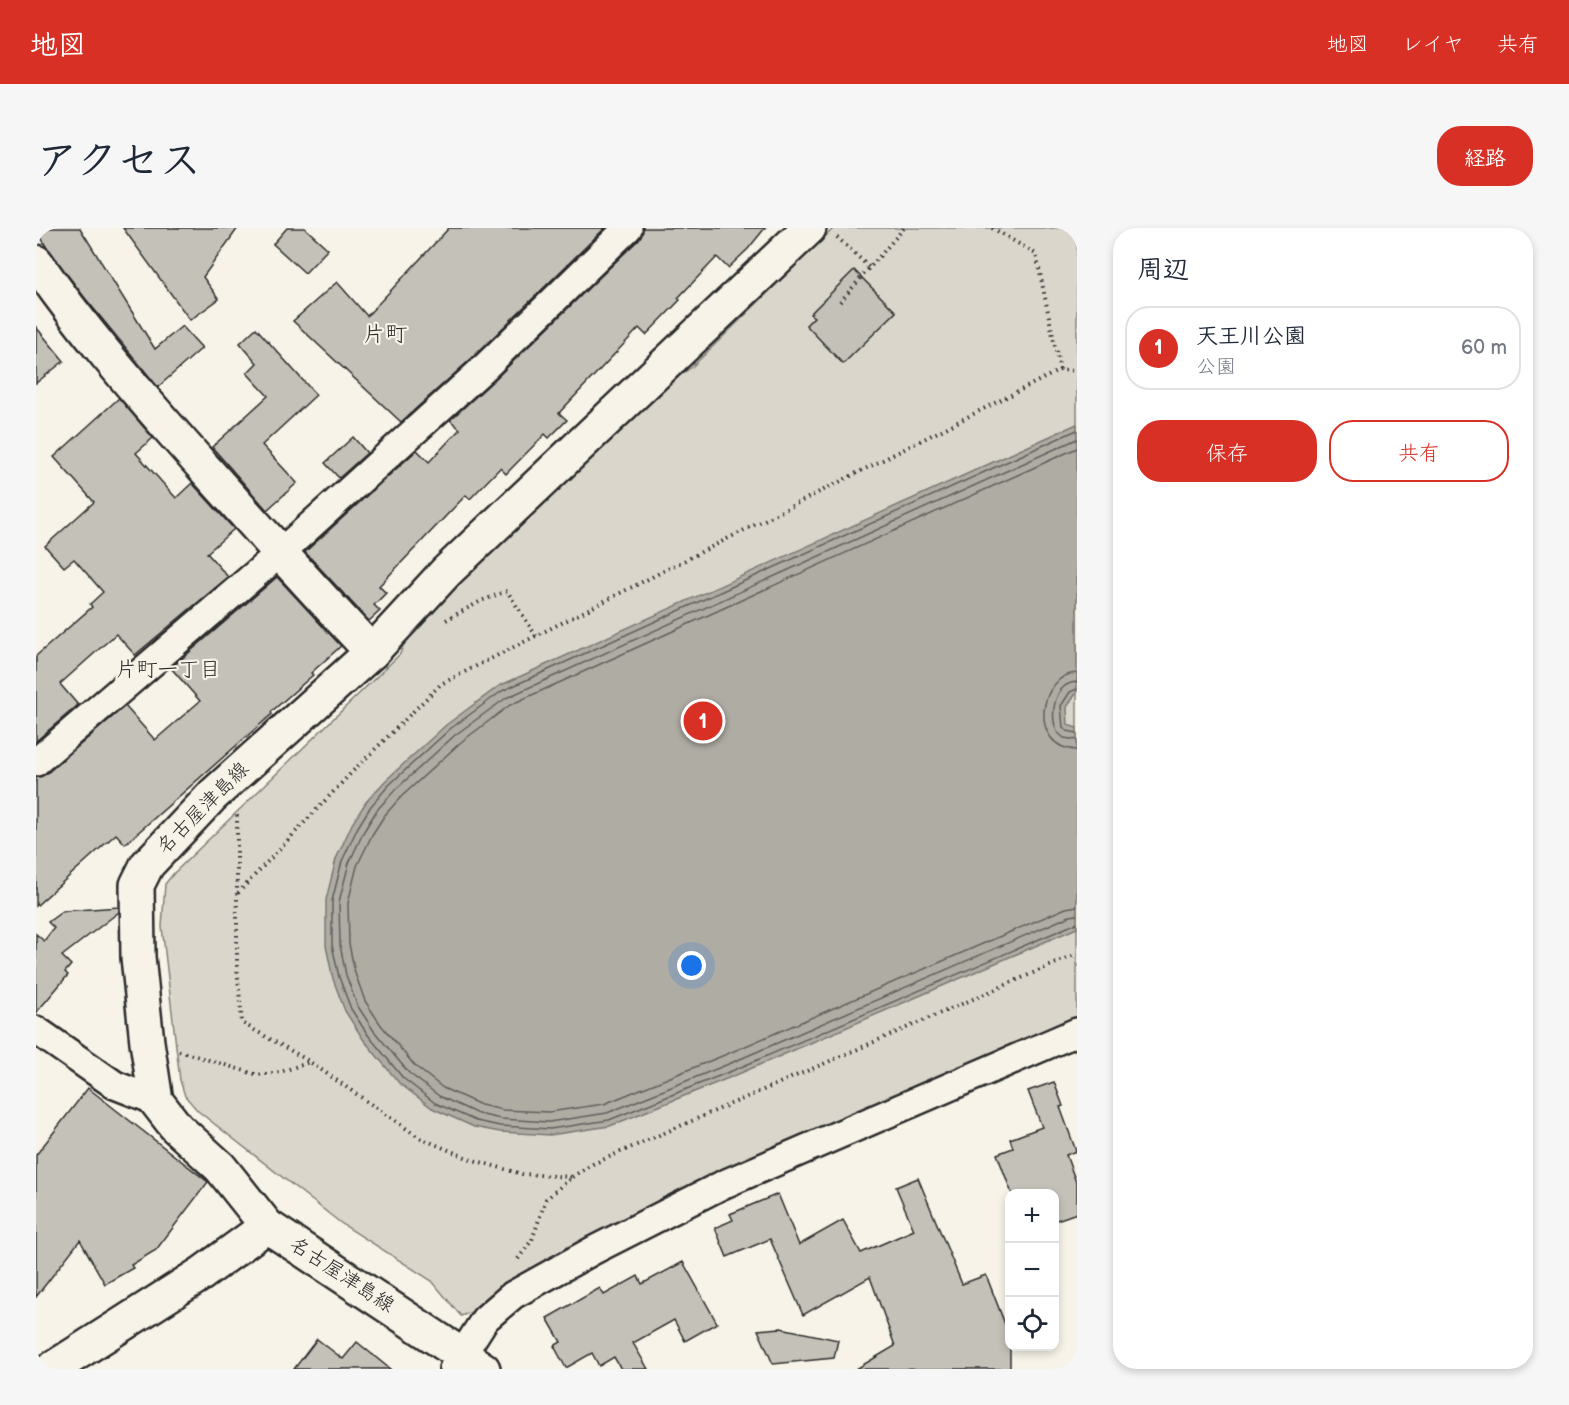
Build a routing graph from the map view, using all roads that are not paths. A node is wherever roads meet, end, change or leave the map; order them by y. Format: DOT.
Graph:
graph roads {
  1 [pos="628,228"];
  2 [pos="822,232"];
  3 [pos="36,262"];
  4 [pos="279,554"];
  5 [pos="372,652"];
  6 [pos="36,762"];
  7 [pos="36,1030"];
  8 [pos="1077,1032"];
  9 [pos="1065,1045"];
  10 [pos="156,1101"];
  11 [pos="267,1226"];
  12 [pos="466,1364"];
  13 [pos="52,1369"];
  1 -- 4 [label="street"];
  2 -- 5 [label="main road, 名古屋津島線"];
  3 -- 4 [label="main road"];
  4 -- 5 [label="main road"];
  4 -- 6 [label="street"];
  5 -- 10 [label="main road, 名古屋津島線"];
  7 -- 10 [label="street"];
  8 -- 9 [label="street"];
  9 -- 12 [label="street"];
  10 -- 11 [label="main road, 名古屋津島線"];
  11 -- 12 [label="main road, 名古屋津島線"];
  11 -- 13 [label="main road"];
}
